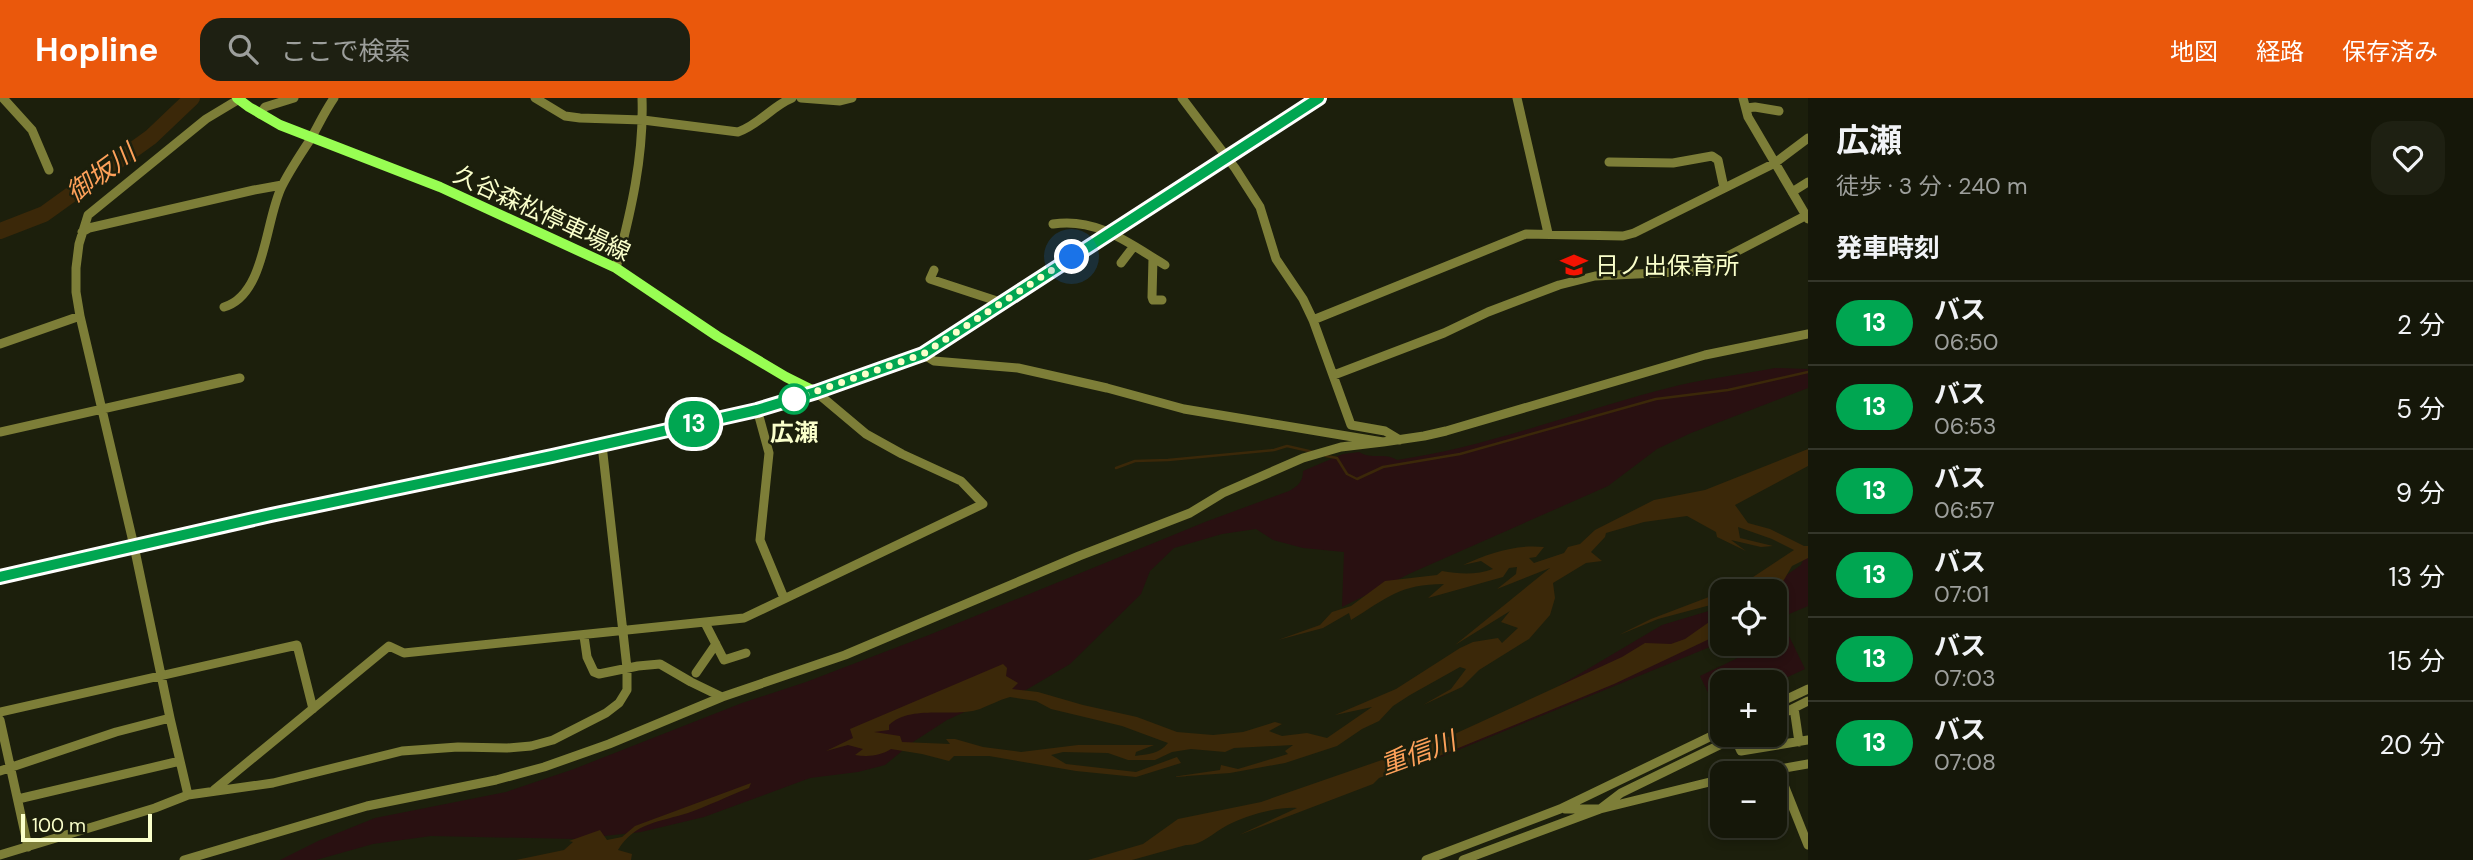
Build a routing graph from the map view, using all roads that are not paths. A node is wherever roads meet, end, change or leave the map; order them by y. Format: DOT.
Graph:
graph roads {
  1 [pos="3,98"];
  2 [pos="294,98"];
  3 [pos="334,98"];
  4 [pos="535,98"];
  5 [pos="642,98"];
  6 [pos="792,98"];
  7 [pos="801,98"];
  8 [pos="852,98"];
  9 [pos="1182,98"];
  10 [pos="1318,98"];
  11 [pos="1517,98"];
  12 [pos="239,99"];
  13 [pos="1744,103"];
  14 [pos="1779,111"];
  15 [pos="260,114"];
  16 [pos="643,120"];
  17 [pos="312,136"];
  18 [pos="1808,138"];
  19 [pos="1227,157"];
  20 [pos="1609,162"];
  21 [pos="1775,163"];
  22 [pos="49,170"];
  23 [pos="1808,182"];
  24 [pos="282,186"];
  25 [pos="1724,188"];
  26 [pos="1792,192"];
  27 [pos="1807,218"];
  28 [pos="1053,224"];
  29 [pos="1111,231"];
  30 [pos="82,232"];
  31 [pos="1548,233"];
  32 [pos="1134,246"];
  33 [pos="1153,258"];
  34 [pos="1121,263"];
  35 [pos="1165,265"];
  36 [pos="616,268"];
  37 [pos="934,270"];
  38 [pos="1162,300"];
  39 [pos="1000,305"];
  40 [pos="224,307"];
  41 [pos="80,316"];
  42 [pos="1314,320"];
  43 [pos="1808,334"];
  44 [pos="0,344"];
  45 [pos="923,354"];
  46 [pos="1334,375"];
  47 [pos="240,378"];
  48 [pos="816,392"];
  49 [pos="102,410"];
  50 [pos="757,410"];
  51 [pos="0,432"];
  52 [pos="1400,440"];
  53 [pos="1383,442"];
  54 [pos="602,445"];
  55 [pos="134,546"];
  56 [pos="0,577"];
  57 [pos="784,598"];
  58 [pos="705,622"];
  59 [pos="623,631"];
  60 [pos="584,636"];
  61 [pos="716,644"];
  62 [pos="746,653"];
  63 [pos="627,668"];
  64 [pos="696,673"];
  65 [pos="161,676"];
  66 [pos="1808,689"];
  67 [pos="722,696"];
  68 [pos="1787,699"];
  69 [pos="1808,701"];
  70 [pos="1794,708"];
  71 [pos="313,709"];
  72 [pos="0,712"];
  73 [pos="1787,712"];
  74 [pos="170,718"];
  75 [pos="0,720"];
  76 [pos="1710,737"];
  77 [pos="1804,741"];
  78 [pos="1715,747"];
  79 [pos="1740,747"];
  80 [pos="1766,747"];
  81 [pos="180,761"];
  82 [pos="1808,764"];
  83 [pos="11,768"];
  84 [pos="1787,768"];
  85 [pos="0,771"];
  86 [pos="1710,782"];
  87 [pos="214,790"];
  88 [pos="1787,791"];
  89 [pos="188,795"];
  90 [pos="18,799"];
  91 [pos="1560,809"];
  92 [pos="1600,809"];
  93 [pos="1807,840"];
  94 [pos="28,847"];
  95 [pos="0,855"];
  96 [pos="1479,858"];
  97 [pos="184,860"];
  98 [pos="1426,860"];
  99 [pos="1464,860"];
  1 -- 22 [label="street"];
  2 -- 15 [label="street"];
  3 -- 17 [label="street"];
  4 -- 16 [label="street"];
  5 -- 16 [label="street"];
  6 -- 16 [label="street"];
  7 -- 8 [label="street"];
  9 -- 19 [label="street"];
  10 -- 19 [label="main road"];
  11 -- 31 [label="street"];
  12 -- 15 [label="main road, 久谷森松停車場線"];
  12 -- 30 [label="street"];
  13 -- 14 [label="street"];
  13 -- 21 [label="street"];
  15 -- 17 [label="main road, 久谷森松停車場線"];
  16 -- 36 [label="street"];
  17 -- 24 [label="street"];
  17 -- 36 [label="main road, 久谷森松停車場線"];
  18 -- 21 [label="street"];
  19 -- 29 [label="main road"];
  19 -- 42 [label="street"];
  20 -- 25 [label="street"];
  21 -- 25 [label="street"];
  21 -- 26 [label="street"];
  23 -- 26 [label="street"];
  24 -- 30 [label="street"];
  24 -- 40 [label="street"];
  25 -- 31 [label="street"];
  26 -- 27 [label="street"];
  27 -- 46 [label="street"];
  28 -- 29 [label="street"];
  29 -- 32 [label="street"];
  29 -- 39 [label="main road"];
  30 -- 41 [label="street"];
  31 -- 42 [label="street"];
  32 -- 33 [label="street"];
  32 -- 34 [label="street"];
  33 -- 35 [label="street"];
  33 -- 38 [label="street"];
  36 -- 48 [label="main road, 久谷森松停車場線"];
  37 -- 39 [label="street"];
  39 -- 45 [label="main road"];
  41 -- 44 [label="street"];
  41 -- 49 [label="street"];
  42 -- 46 [label="street"];
  43 -- 52 [label="street"];
  45 -- 48 [label="main road"];
  45 -- 53 [label="street"];
  46 -- 52 [label="street"];
  47 -- 49 [label="street"];
  48 -- 50 [label="main road"];
  48 -- 57 [label="street"];
  49 -- 51 [label="street"];
  49 -- 55 [label="street"];
  50 -- 54 [label="main road"];
  50 -- 57 [label="street"];
  52 -- 53 [label="street"];
  53 -- 67 [label="street"];
  54 -- 55 [label="main road"];
  54 -- 59 [label="street"];
  55 -- 56 [label="main road"];
  55 -- 65 [label="street"];
  57 -- 58 [label="street"];
  58 -- 59 [label="street"];
  58 -- 61 [label="street"];
  59 -- 60 [label="street"];
  59 -- 63 [label="street"];
  60 -- 63 [label="street"];
  60 -- 71 [label="street"];
  61 -- 62 [label="street"];
  61 -- 64 [label="street"];
  63 -- 67 [label="street"];
  63 -- 87 [label="street"];
  65 -- 71 [label="street"];
  65 -- 72 [label="street"];
  65 -- 74 [label="street"];
  66 -- 68 [label="street"];
  67 -- 97 [label="street"];
  69 -- 70 [label="street"];
  70 -- 73 [label="street"];
  70 -- 77 [label="street"];
  71 -- 87 [label="street"];
  74 -- 81 [label="street"];
  74 -- 83 [label="street"];
  75 -- 83 [label="street"];
  76 -- 91 [label="street"];
  78 -- 92 [label="street"];
  79 -- 80 [label="street"];
  81 -- 89 [label="street"];
  81 -- 90 [label="street"];
  82 -- 84 [label="street"];
  83 -- 85 [label="street"];
  83 -- 90 [label="street"];
  86 -- 92 [label="street"];
  87 -- 89 [label="street"];
  88 -- 93 [label="street"];
  89 -- 94 [label="street"];
  90 -- 94 [label="street"];
  91 -- 92 [label="street"];
  91 -- 98 [label="street"];
  92 -- 96 [label="street"];
  94 -- 95 [label="street"];
  96 -- 99 [label="street"];
}
